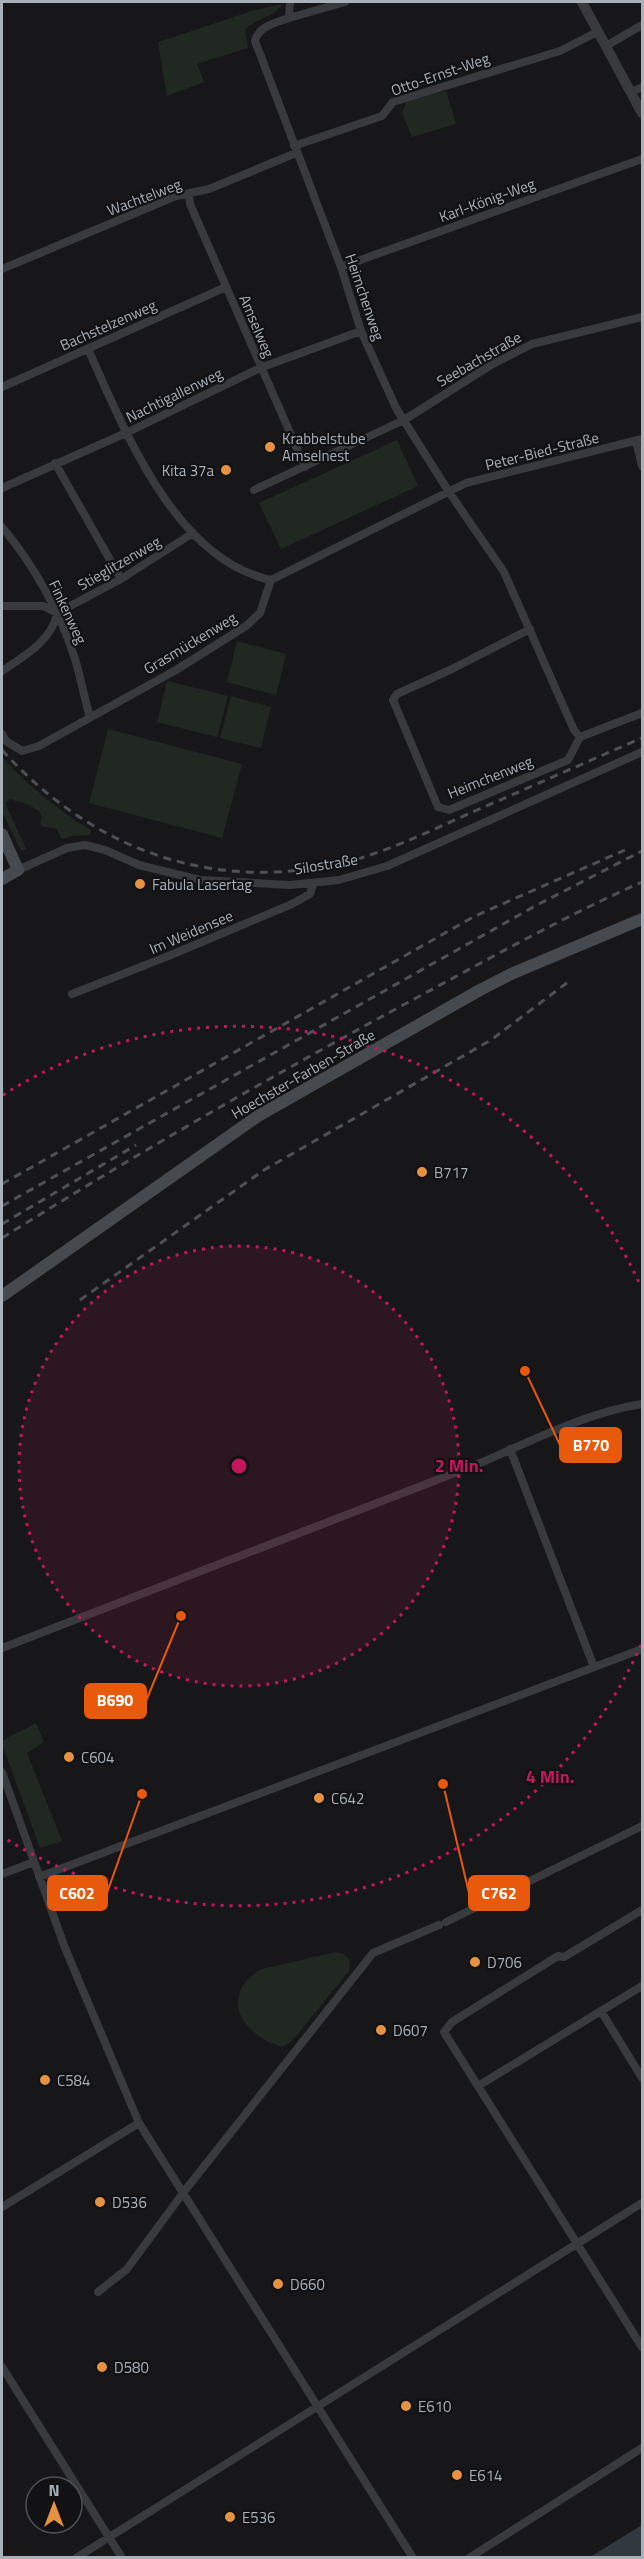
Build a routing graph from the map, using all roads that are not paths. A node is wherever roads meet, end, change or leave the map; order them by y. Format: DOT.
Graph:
graph roads {
  1 [pos="290,2"];
  2 [pos="345,2"];
  3 [pos="582,2"];
  4 [pos="290,18"];
  5 [pos="642,25"];
  6 [pos="599,31"];
  7 [pos="606,46"];
  8 [pos="642,87"];
  9 [pos="632,93"];
  10 [pos="642,113"];
  11 [pos="295,150"];
  12 [pos="642,159"];
  13 [pos="189,194"];
  14 [pos="341,267"];
  15 [pos="2,269"];
  16 [pos="226,287"];
  17 [pos="642,317"];
  18 [pos="361,331"];
  19 [pos="88,349"];
  20 [pos="261,369"];
  21 [pos="2,387"];
  22 [pos="404,420"];
  23 [pos="126,433"];
  24 [pos="639,440"];
  25 [pos="56,463"];
  26 [pos="642,466"];
  27 [pos="305,467"];
  28 [pos="2,488"];
  29 [pos="255,490"];
  30 [pos="449,492"];
  31 [pos="2,527"];
  32 [pos="193,533"];
  33 [pos="121,579"];
  34 [pos="271,580"];
  35 [pos="2,606"];
  36 [pos="57,613"];
  37 [pos="530,629"];
  38 [pos="2,671"];
  39 [pos="642,713"];
  40 [pos="90,717"];
  41 [pos="2,734"];
  42 [pos="580,737"];
  43 [pos="642,752"];
  44 [pos="2,834"];
  45 [pos="18,870"];
  46 [pos="2,879"];
  47 [pos="313,885"];
  48 [pos="642,919"];
  49 [pos="72,994"];
  50 [pos="2,1296"];
  51 [pos="642,1404"];
  52 [pos="510,1449"];
  53 [pos="2,1648"];
  54 [pos="642,1649"];
  55 [pos="594,1667"];
  56 [pos="2,1772"];
  57 [pos="642,1826"];
  58 [pos="33,1862"];
  59 [pos="2,1875"];
  60 [pos="39,1877"];
  61 [pos="642,1910"];
  62 [pos="642,1986"];
  63 [pos="601,2011"];
  64 [pos="642,2078"];
  65 [pos="478,2086"];
  66 [pos="139,2123"];
  67 [pos="183,2193"];
  68 [pos="642,2203"];
  69 [pos="2,2207"];
  70 [pos="576,2244"];
  71 [pos="98,2292"];
  72 [pos="642,2347"];
  73 [pos="2,2369"];
  74 [pos="318,2407"];
  75 [pos="642,2448"];
  76 [pos="110,2538"];
  77 [pos="76,2558"];
  78 [pos="122,2558"];
  79 [pos="413,2558"];
  80 [pos="469,2558"];
  1 -- 4 [label="street"];
  2 -- 4 [label="street"];
  3 -- 6 [label="street"];
  4 -- 11 [label="street, Heimchenweg"];
  5 -- 7 [label="street"];
  6 -- 7 [label="street"];
  6 -- 11 [label="street, Otto-Ernst-Weg"];
  7 -- 9 [label="street"];
  8 -- 9 [label="street"];
  9 -- 10 [label="street"];
  11 -- 13 [label="street, Wachtelweg"];
  11 -- 14 [label="street, Heimchenweg"];
  12 -- 14 [label="street, Karl-König-Weg"];
  13 -- 15 [label="street, Wachtelweg"];
  13 -- 16 [label="street, Amselweg"];
  14 -- 18 [label="street, Heimchenweg"];
  16 -- 19 [label="street, Bachstelzenweg"];
  16 -- 20 [label="street, Amselweg"];
  17 -- 22 [label="street, Seebachstraße"];
  18 -- 20 [label="street, Nachtigallenweg"];
  18 -- 22 [label="street, Heimchenweg"];
  19 -- 21 [label="street, Bachstelzenweg"];
  19 -- 23 [label="street"];
  20 -- 23 [label="street, Nachtigallenweg"];
  20 -- 27 [label="street, Amselweg"];
  22 -- 27 [label="street"];
  22 -- 30 [label="street, Heimchenweg"];
  23 -- 25 [label="street, Nachtigallenweg"];
  23 -- 32 [label="street"];
  24 -- 26 [label="street"];
  24 -- 30 [label="street, Peter-Bied-Straße"];
  25 -- 28 [label="street, Nachtigallenweg"];
  25 -- 33 [label="street"];
  27 -- 29 [label="street"];
  30 -- 34 [label="street"];
  30 -- 37 [label="street, Heimchenweg"];
  31 -- 36 [label="street, Finkenweg"];
  32 -- 33 [label="street, Stieglitzenweg"];
  32 -- 34 [label="street"];
  33 -- 36 [label="street, Stieglitzenweg"];
  34 -- 40 [label="street, Grasmückenweg"];
  35 -- 36 [label="street"];
  36 -- 38 [label="street"];
  36 -- 40 [label="street, Finkenweg"];
  37 -- 42 [label="street, Heimchenweg"];
  37 -- 42 [label="street, Heimchenweg"];
  39 -- 42 [label="street"];
  40 -- 41 [label="street, Grasmückenweg"];
  43 -- 47 [label="street, Silostraße"];
  44 -- 45 [label="main road"];
  45 -- 46 [label="main road, Silostraße"];
  45 -- 47 [label="street, Silostraße"];
  47 -- 49 [label="street, Im Weidensee"];
  48 -- 50 [label="main road, Hoechster-Farben-Straße"];
  51 -- 52 [label="street"];
  52 -- 53 [label="street"];
  52 -- 55 [label="street"];
  54 -- 55 [label="street"];
  55 -- 60 [label="street"];
  56 -- 58 [label="street"];
  57 -- 67 [label="street"];
  58 -- 59 [label="street"];
  58 -- 60 [label="street"];
  60 -- 66 [label="street"];
  61 -- 65 [label="street"];
  62 -- 63 [label="street"];
  63 -- 64 [label="street"];
  63 -- 65 [label="street"];
  65 -- 70 [label="street"];
  66 -- 67 [label="street"];
  66 -- 69 [label="street"];
  67 -- 71 [label="street"];
  67 -- 74 [label="street"];
  68 -- 70 [label="street"];
  70 -- 72 [label="street"];
  70 -- 74 [label="street"];
  73 -- 76 [label="street"];
  74 -- 76 [label="street"];
  74 -- 79 [label="street"];
  75 -- 80 [label="street"];
  76 -- 77 [label="street"];
  76 -- 78 [label="street"];
}
